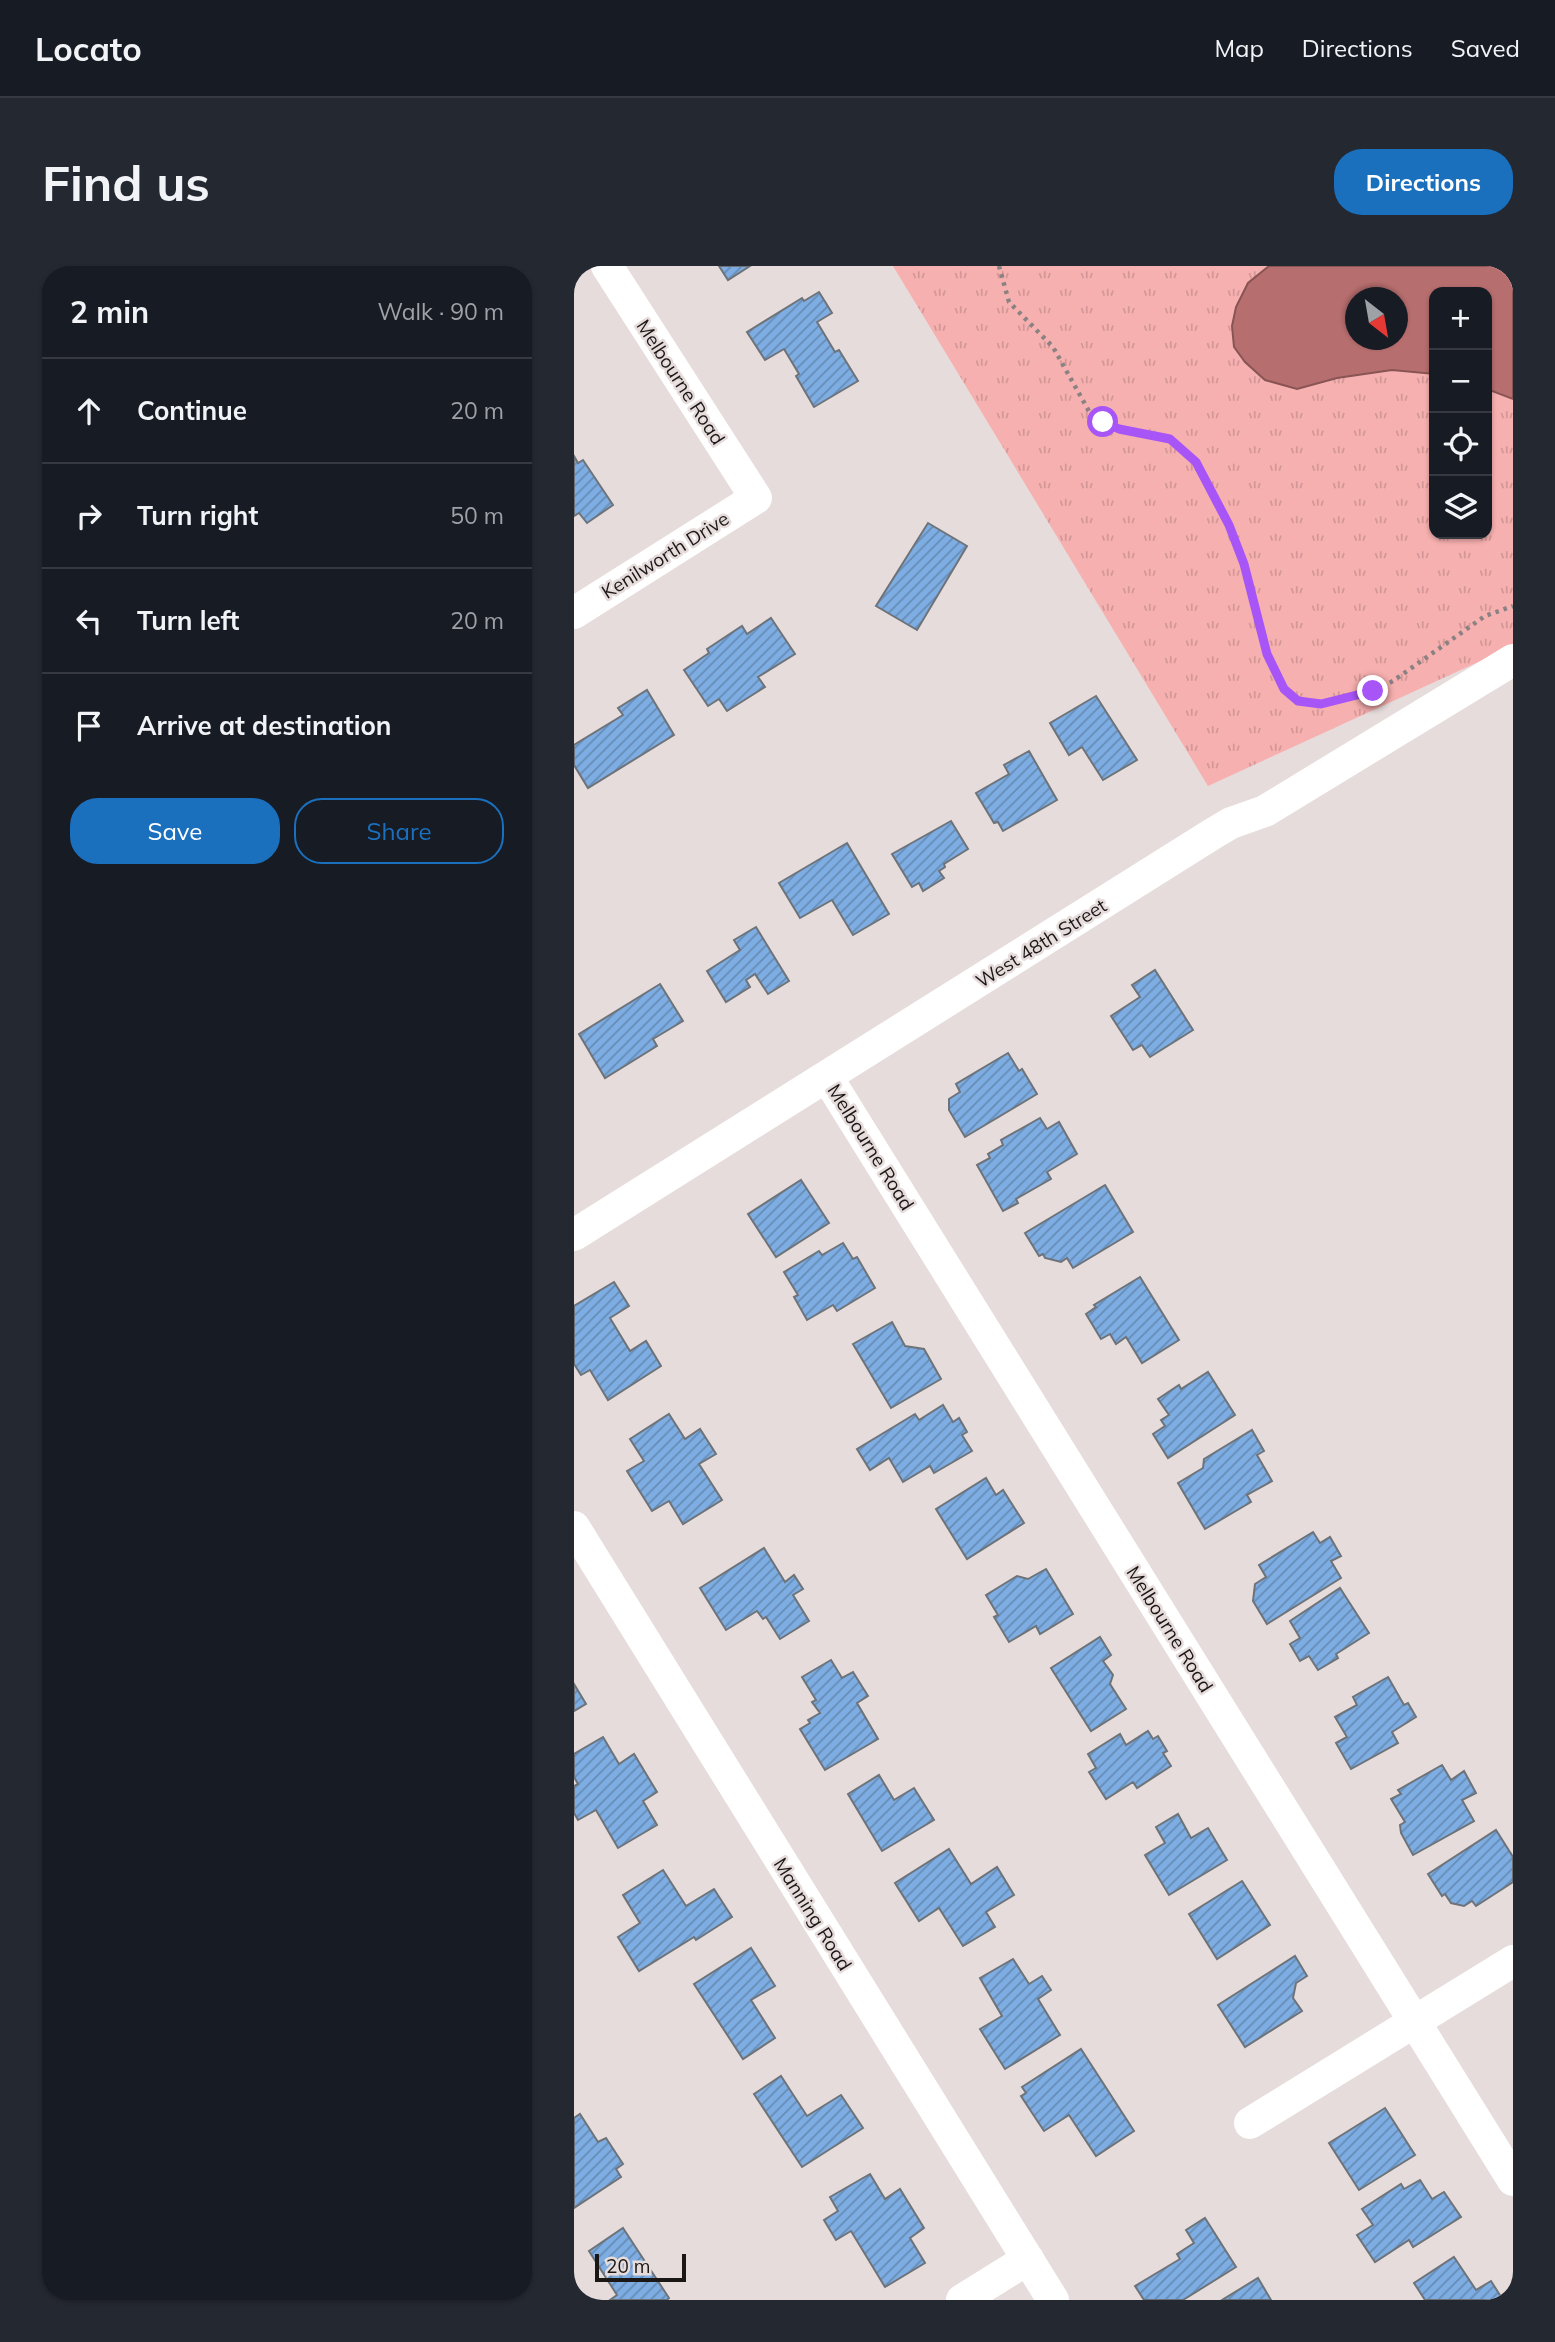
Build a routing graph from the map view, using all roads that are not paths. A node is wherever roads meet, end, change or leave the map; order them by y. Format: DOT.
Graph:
graph roads {
  1 [pos="607,266"];
  2 [pos="756,498"];
  3 [pos="574,612"];
  4 [pos="1513,660"];
  5 [pos="827,1077"];
  6 [pos="574,1235"];
  7 [pos="574,1527"];
  8 [pos="1513,1961"];
  9 [pos="1413,2021"];
  10 [pos="1250,2123"];
  11 [pos="1513,2180"];
  12 [pos="1028,2259"];
  13 [pos="962,2300"];
  14 [pos="1053,2300"];
  1 -- 2 [label="street, Melbourne Road"];
  2 -- 3 [label="street, Kenilworth Drive"];
  4 -- 5 [label="street, West 48th Street"];
  5 -- 6 [label="street, West 48th Street"];
  5 -- 9 [label="street, Melbourne Road"];
  7 -- 12 [label="street, Manning Road"];
  8 -- 9 [label="street"];
  9 -- 10 [label="street"];
  9 -- 11 [label="street, Melbourne Road"];
  12 -- 13 [label="street"];
  12 -- 14 [label="street, Manning Road"];
}
